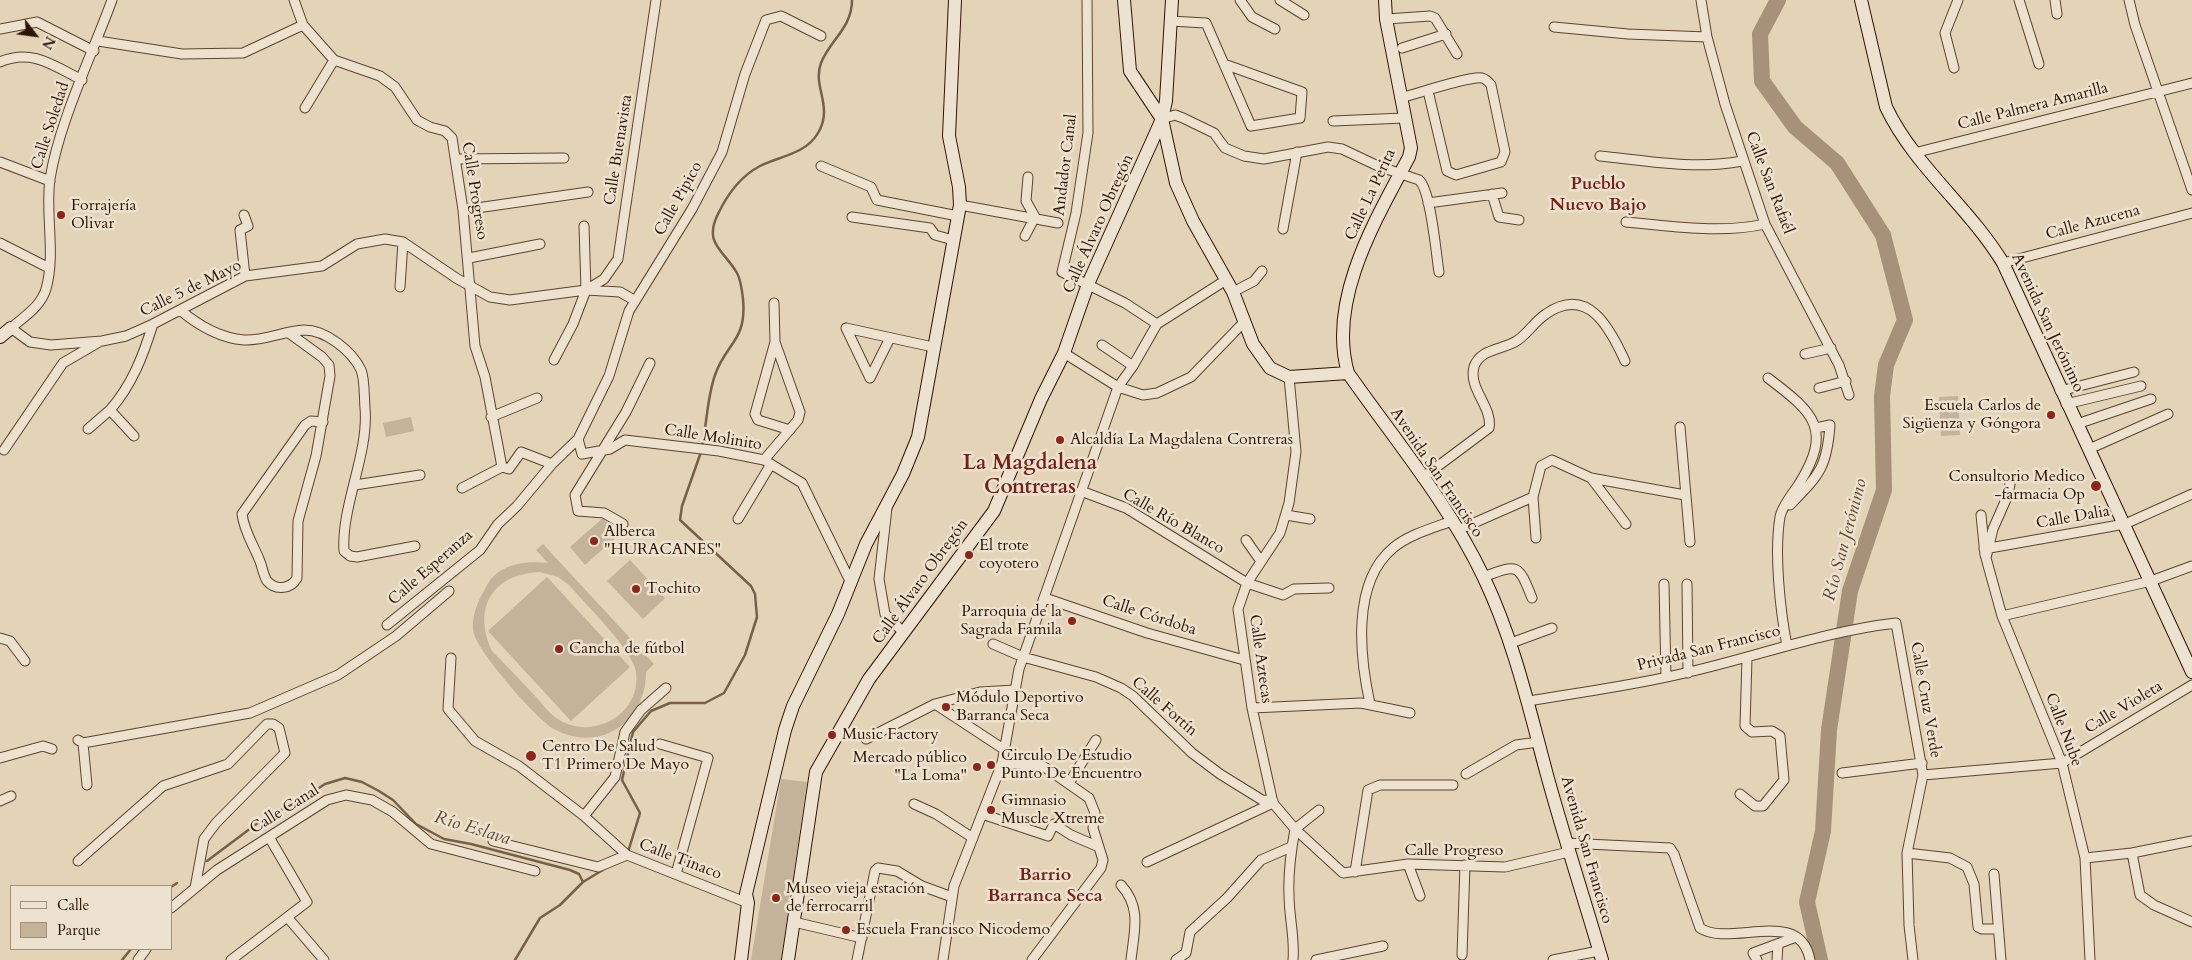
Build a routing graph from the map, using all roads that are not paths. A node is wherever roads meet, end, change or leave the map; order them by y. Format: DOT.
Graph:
graph roads {
  1 [pos="112,0"];
  2 [pos="294,0"];
  3 [pos="656,0"];
  4 [pos="955,0"];
  5 [pos="1087,0"];
  6 [pos="1124,0"];
  7 [pos="1172,0"];
  8 [pos="1240,0"];
  9 [pos="1280,0"];
  10 [pos="1385,0"];
  11 [pos="1701,0"];
  12 [pos="1861,0"];
  13 [pos="1958,0"];
  14 [pos="2019,0"];
  15 [pos="2055,0"];
  16 [pos="2129,0"];
  17 [pos="2057,14"];
  18 [pos="1304,15"];
  19 [pos="1386,19"];
  20 [pos="1170,21"];
  21 [pos="303,25"];
  22 [pos="1554,27"];
  23 [pos="0,29"];
  24 [pos="1275,29"];
  25 [pos="1446,34"];
  26 [pos="820,36"];
  27 [pos="1707,37"];
  28 [pos="98,41"];
  29 [pos="1402,48"];
  30 [pos="94,51"];
  31 [pos="1457,54"];
  32 [pos="334,60"];
  33 [pos="0,62"];
  34 [pos="1224,64"];
  35 [pos="2039,64"];
  36 [pos="1954,68"];
  37 [pos="82,80"];
  38 [pos="2192,83"];
  39 [pos="2158,90"];
  40 [pos="1428,91"];
  41 [pos="1400,98"];
  42 [pos="305,108"];
  43 [pos="1404,118"];
  44 [pos="1162,119"];
  45 [pos="1333,121"];
  46 [pos="1297,152"];
  47 [pos="1914,153"];
  48 [pos="1600,156"];
  49 [pos="564,158"];
  50 [pos="457,160"];
  51 [pos="1742,161"];
  52 [pos="0,162"];
  53 [pos="820,166"];
  54 [pos="1400,172"];
  55 [pos="1028,177"];
  56 [pos="50,180"];
  57 [pos="2192,190"];
  58 [pos="588,192"];
  59 [pos="1502,192"];
  60 [pos="1492,194"];
  61 [pos="1428,203"];
  62 [pos="464,210"];
  63 [pos="959,211"];
  64 [pos="2192,213"];
  65 [pos="244,215"];
  66 [pos="852,217"];
  67 [pos="1035,217"];
  68 [pos="1519,220"];
  69 [pos="1626,222"];
  70 [pos="1058,223"];
  71 [pos="1766,224"];
  72 [pos="584,226"];
  73 [pos="1283,229"];
  74 [pos="1025,236"];
  75 [pos="953,240"];
  76 [pos="403,242"];
  77 [pos="0,243"];
  78 [pos="540,244"];
  79 [pos="469,258"];
  80 [pos="2002,263"];
  81 [pos="49,268"];
  82 [pos="1262,271"];
  83 [pos="1439,272"];
  84 [pos="246,276"];
  85 [pos="1226,280"];
  86 [pos="1088,284"];
  87 [pos="400,286"];
  88 [pos="471,288"];
  89 [pos="586,290"];
  90 [pos="1233,292"];
  91 [pos="634,300"];
  92 [pos="774,303"];
  93 [pos="180,310"];
  94 [pos="1244,322"];
  95 [pos="153,324"];
  96 [pos="1158,324"];
  97 [pos="6,327"];
  98 [pos="289,333"];
  99 [pos="0,337"];
  100 [pos="890,338"];
  101 [pos="102,341"];
  102 [pos="776,342"];
  103 [pos="1102,345"];
  104 [pos="933,347"];
  105 [pos="1831,348"];
  106 [pos="1064,353"];
  107 [pos="1805,354"];
  108 [pos="554,360"];
  109 [pos="1625,360"];
  110 [pos="650,364"];
  111 [pos="1133,366"];
  112 [pos="2134,372"];
  113 [pos="1348,374"];
  114 [pos="1289,376"];
  115 [pos="1768,378"];
  116 [pos="1846,381"];
  117 [pos="2141,386"];
  118 [pos="1118,387"];
  119 [pos="1819,388"];
  120 [pos="2060,391"];
  121 [pos="1849,395"];
  122 [pos="537,398"];
  123 [pos="2151,399"];
  124 [pos="2066,404"];
  125 [pos="110,410"];
  126 [pos="2168,414"];
  127 [pos="491,418"];
  128 [pos="323,422"];
  129 [pos="2077,424"];
  130 [pos="1680,427"];
  131 [pos="1816,428"];
  132 [pos="88,429"];
  133 [pos="790,430"];
  134 [pos="134,436"];
  135 [pos="578,439"];
  136 [pos="2089,448"];
  137 [pos="4,450"];
  138 [pos="602,451"];
  139 [pos="768,462"];
  140 [pos="552,464"];
  141 [pos="502,467"];
  142 [pos="420,475"];
  143 [pos="1422,478"];
  144 [pos="1591,478"];
  145 [pos="355,484"];
  146 [pos="2010,484"];
  147 [pos="462,488"];
  148 [pos="1081,491"];
  149 [pos="2192,494"];
  150 [pos="1685,495"];
  151 [pos="1533,497"];
  152 [pos="888,502"];
  153 [pos="1286,515"];
  154 [pos="1780,515"];
  155 [pos="1981,515"];
  156 [pos="738,519"];
  157 [pos="1310,520"];
  158 [pos="624,524"];
  159 [pos="1626,524"];
  160 [pos="2125,524"];
  161 [pos="1455,525"];
  162 [pos="1536,538"];
  163 [pos="1246,540"];
  164 [pos="1690,542"];
  165 [pos="415,546"];
  166 [pos="1986,552"];
  167 [pos="1260,560"];
  168 [pos="2192,566"];
  169 [pos="1484,577"];
  170 [pos="2151,581"];
  171 [pos="850,582"];
  172 [pos="1247,583"];
  173 [pos="1664,584"];
  174 [pos="1687,584"];
  175 [pos="1328,588"];
  176 [pos="450,591"];
  177 [pos="1045,598"];
  178 [pos="1532,598"];
  179 [pos="2002,616"];
  180 [pos="1896,624"];
  181 [pos="387,626"];
  182 [pos="1552,628"];
  183 [pos="904,633"];
  184 [pos="0,638"];
  185 [pos="1511,643"];
  186 [pos="993,644"];
  187 [pos="1787,646"];
  188 [pos="1023,657"];
  189 [pos="451,658"];
  190 [pos="1748,658"];
  191 [pos="1244,660"];
  192 [pos="25,661"];
  193 [pos="1688,672"];
  194 [pos="2192,672"];
  195 [pos="1666,677"];
  196 [pos="2192,685"];
  197 [pos="666,688"];
  198 [pos="1015,690"];
  199 [pos="1529,701"];
  200 [pos="935,704"];
  201 [pos="1370,704"];
  202 [pos="1252,708"];
  203 [pos="1410,713"];
  204 [pos="866,739"];
  205 [pos="1096,740"];
  206 [pos="1538,742"];
  207 [pos="660,744"];
  208 [pos="52,749"];
  209 [pos="1006,750"];
  210 [pos="0,758"];
  211 [pos="1002,762"];
  212 [pos="2062,763"];
  213 [pos="1922,764"];
  214 [pos="1842,773"];
  215 [pos="1466,774"];
  216 [pos="1924,775"];
  217 [pos="1069,783"];
  218 [pos="87,785"];
  219 [pos="1453,785"];
  220 [pos="1740,794"];
  221 [pos="11,796"];
  222 [pos="0,801"];
  223 [pos="1273,802"];
  224 [pos="914,804"];
  225 [pos="1318,810"];
  226 [pos="982,814"];
  227 [pos="584,816"];
  228 [pos="1295,829"];
  229 [pos="269,837"];
  230 [pos="973,838"];
  231 [pos="493,841"];
  232 [pos="2192,841"];
  233 [pos="1099,847"];
  234 [pos="1291,847"];
  235 [pos="1567,847"];
  236 [pos="1907,853"];
  237 [pos="2132,853"];
  238 [pos="627,855"];
  239 [pos="2085,858"];
  240 [pos="78,861"];
  241 [pos="1147,862"];
  242 [pos="1408,864"];
  243 [pos="1465,865"];
  244 [pos="535,870"];
  245 [pos="1355,872"];
  246 [pos="676,874"];
  247 [pos="1994,874"];
  248 [pos="1121,885"];
  249 [pos="195,888"];
  250 [pos="1420,896"];
  251 [pos="952,897"];
  252 [pos="748,903"];
  253 [pos="172,907"];
  254 [pos="288,918"];
  255 [pos="794,922"];
  256 [pos="2192,922"];
  257 [pos="1998,930"];
  258 [pos="1796,937"];
  259 [pos="862,938"];
  260 [pos="1778,944"];
  261 [pos="1383,946"];
  262 [pos="1462,955"];
  263 [pos="1600,955"];
  264 [pos="231,960"];
  265 [pos="324,960"];
  266 [pos="741,960"];
  267 [pos="788,960"];
  268 [pos="857,960"];
  269 [pos="943,960"];
  270 [pos="1032,960"];
  271 [pos="1131,960"];
  272 [pos="1176,960"];
  273 [pos="1293,960"];
  274 [pos="1316,960"];
  275 [pos="1553,960"];
  276 [pos="1757,960"];
  277 [pos="1777,960"];
  278 [pos="1810,960"];
  279 [pos="1913,960"];
  280 [pos="2001,960"];
  281 [pos="2090,960"];
  1 -- 28 [label="street, Calle Soledad"];
  2 -- 21 [label="street, Calle Progreso"];
  3 -- 89 [label="street, Calle Buenavista"];
  4 -- 63 [label="street"];
  5 -- 86 [label="street, Andador Canal"];
  6 -- 44 [label="street"];
  7 -- 20 [label="street"];
  8 -- 24 [label="street"];
  9 -- 18 [label="street"];
  10 -- 19 [label="street, Calle La Perita"];
  11 -- 27 [label="street, Calle San Rafaél"];
  12 -- 47 [label="street, Avenida San Jerónimo"];
  13 -- 36 [label="street"];
  14 -- 35 [label="street"];
  15 -- 17 [label="street"];
  16 -- 39 [label="street"];
  19 -- 25 [label="street"];
  19 -- 41 [label="street, Calle La Perita"];
  20 -- 34 [label="street"];
  20 -- 44 [label="street"];
  21 -- 28 [label="street"];
  21 -- 32 [label="street, Calle Progreso"];
  22 -- 27 [label="street"];
  23 -- 30 [label="street"];
  25 -- 29 [label="street"];
  25 -- 31 [label="street"];
  26 -- 91 [label="street, Calle Pipico"];
  27 -- 51 [label="street, Calle San Rafaél"];
  28 -- 30 [label="street, Calle Soledad"];
  30 -- 37 [label="street, Calle Soledad"];
  32 -- 42 [label="street"];
  32 -- 50 [label="street, Calle Progreso"];
  33 -- 37 [label="street"];
  34 -- 34 [label="street"];
  37 -- 56 [label="street, Calle Soledad"];
  38 -- 39 [label="street, Calle Palmera Amarilla"];
  39 -- 47 [label="street, Calle Palmera Amarilla"];
  39 -- 57 [label="street"];
  40 -- 40 [label="street"];
  40 -- 41 [label="street"];
  41 -- 43 [label="street, Calle La Perita"];
  43 -- 45 [label="street"];
  43 -- 54 [label="street, Calle La Perita"];
  44 -- 46 [label="street"];
  44 -- 85 [label="street"];
  44 -- 86 [label="street, Calle Álvaro Obregón"];
  46 -- 54 [label="street"];
  46 -- 73 [label="street"];
  47 -- 80 [label="street, Avenida San Jerónimo"];
  48 -- 51 [label="street"];
  49 -- 50 [label="street"];
  50 -- 62 [label="street, Calle Progreso"];
  51 -- 71 [label="street, Calle San Rafaél"];
  52 -- 56 [label="street"];
  53 -- 63 [label="street"];
  54 -- 61 [label="street"];
  54 -- 113 [label="street, Calle La Perita"];
  55 -- 67 [label="street"];
  56 -- 81 [label="street, Calle Soledad"];
  58 -- 62 [label="street"];
  59 -- 60 [label="street"];
  60 -- 61 [label="street"];
  60 -- 68 [label="street"];
  61 -- 83 [label="street"];
  62 -- 79 [label="street, Calle Progreso"];
  63 -- 67 [label="street"];
  63 -- 75 [label="street"];
  64 -- 80 [label="street, Calle Azucena"];
  65 -- 84 [label="street"];
  66 -- 75 [label="street"];
  67 -- 70 [label="street"];
  67 -- 74 [label="street"];
  69 -- 71 [label="street"];
  71 -- 105 [label="street, Calle San Rafaél"];
  72 -- 89 [label="street"];
  75 -- 104 [label="street"];
  76 -- 84 [label="street, Calle 5 de Mayo"];
  76 -- 87 [label="street"];
  76 -- 88 [label="street, Calle 5 de Mayo"];
  77 -- 81 [label="street"];
  78 -- 79 [label="street"];
  79 -- 88 [label="street, Calle Progreso"];
  80 -- 120 [label="street, Avenida San Jerónimo"];
  81 -- 97 [label="street, Calle Soledad"];
  82 -- 90 [label="street"];
  84 -- 93 [label="street, Calle 5 de Mayo"];
  85 -- 90 [label="street"];
  85 -- 96 [label="street"];
  86 -- 96 [label="street"];
  86 -- 106 [label="street, Calle Álvaro Obregón"];
  88 -- 89 [label="street, Calle 5 de Mayo"];
  88 -- 127 [label="street, Calle Progreso"];
  89 -- 91 [label="street, Calle 5 de Mayo"];
  89 -- 108 [label="street"];
  90 -- 94 [label="street"];
  91 -- 135 [label="street, Calle Pipico"];
  92 -- 102 [label="street"];
  93 -- 95 [label="street, Calle 5 de Mayo"];
  93 -- 98 [label="street"];
  94 -- 114 [label="street"];
  94 -- 118 [label="street"];
  95 -- 101 [label="street, Calle 5 de Mayo"];
  95 -- 125 [label="street"];
  96 -- 111 [label="street"];
  97 -- 99 [label="street, Calle Soledad"];
  97 -- 101 [label="street, Calle 5 de Mayo"];
  98 -- 128 [label="street"];
  98 -- 145 [label="street"];
  100 -- 100 [label="street"];
  100 -- 104 [label="street"];
  101 -- 137 [label="street"];
  102 -- 133 [label="street"];
  102 -- 133 [label="street"];
  103 -- 111 [label="street"];
  104 -- 152 [label="street"];
  105 -- 107 [label="street"];
  105 -- 116 [label="street, Calle San Rafaél"];
  106 -- 118 [label="street"];
  106 -- 183 [label="street, Calle Álvaro Obregón"];
  109 -- 143 [label="street"];
  110 -- 138 [label="street"];
  111 -- 118 [label="street"];
  112 -- 120 [label="street"];
  113 -- 114 [label="street"];
  113 -- 143 [label="street, Avenida San Francisco"];
  114 -- 153 [label="street, Calle Aztecas"];
  115 -- 131 [label="street"];
  116 -- 119 [label="street"];
  116 -- 121 [label="street, Calle San Rafaél"];
  117 -- 124 [label="street"];
  118 -- 148 [label="street"];
  120 -- 124 [label="street, Avenida San Jerónimo"];
  122 -- 127 [label="street"];
  123 -- 129 [label="street"];
  124 -- 129 [label="street, Avenida San Jerónimo"];
  125 -- 132 [label="street"];
  125 -- 134 [label="street"];
  126 -- 136 [label="street"];
  127 -- 141 [label="street, Calle Progreso"];
  128 -- 128 [label="street"];
  129 -- 136 [label="street, Avenida San Jerónimo"];
  130 -- 150 [label="street"];
  131 -- 154 [label="street"];
  131 -- 154 [label="street"];
  133 -- 139 [label="street"];
  135 -- 138 [label="street, Calle Molinito"];
  135 -- 140 [label="street, Calle Esperanza"];
  136 -- 160 [label="street, Avenida San Jerónimo"];
  138 -- 139 [label="street, Calle Molinito"];
  138 -- 158 [label="street"];
  139 -- 156 [label="street"];
  139 -- 171 [label="street, Calle Molinito"];
  140 -- 141 [label="street"];
  140 -- 181 [label="street, Calle Esperanza"];
  141 -- 147 [label="street"];
  142 -- 145 [label="street"];
  143 -- 161 [label="street, Avenida San Francisco"];
  144 -- 150 [label="street"];
  144 -- 151 [label="street"];
  144 -- 159 [label="street"];
  145 -- 165 [label="street"];
  146 -- 166 [label="street"];
  148 -- 172 [label="street, Calle Río Blanco"];
  148 -- 177 [label="street"];
  149 -- 160 [label="street, Calle Dalia"];
  150 -- 164 [label="street"];
  151 -- 161 [label="street"];
  151 -- 162 [label="street"];
  152 -- 171 [label="street"];
  152 -- 183 [label="street"];
  153 -- 157 [label="street"];
  153 -- 167 [label="street, Calle Aztecas"];
  154 -- 187 [label="street"];
  155 -- 166 [label="street, Calle Nube"];
  160 -- 166 [label="street, Calle Dalia"];
  160 -- 170 [label="street, Avenida San Jerónimo"];
  161 -- 169 [label="street, Avenida San Francisco"];
  161 -- 201 [label="street"];
  163 -- 167 [label="street"];
  166 -- 179 [label="street, Calle Nube"];
  167 -- 172 [label="street, Calle Aztecas"];
  168 -- 170 [label="street"];
  169 -- 178 [label="street"];
  169 -- 185 [label="street, Avenida San Francisco"];
  170 -- 179 [label="street"];
  170 -- 194 [label="street, Avenida San Jerónimo"];
  171 -- 252 [label="street"];
  172 -- 175 [label="street, Calle Río Blanco"];
  172 -- 191 [label="street, Calle Aztecas"];
  173 -- 195 [label="street"];
  174 -- 193 [label="street"];
  176 -- 218 [label="street"];
  177 -- 188 [label="street"];
  177 -- 191 [label="street, Calle Córdoba"];
  179 -- 212 [label="street, Calle Nube"];
  180 -- 187 [label="street, Privada San Francisco"];
  180 -- 213 [label="street, Calle Cruz Verde"];
  182 -- 185 [label="street"];
  183 -- 255 [label="street, Calle Álvaro Obregón"];
  184 -- 192 [label="street"];
  185 -- 199 [label="street, Avenida San Francisco"];
  186 -- 188 [label="street, Calle Fortín"];
  187 -- 190 [label="street, Privada San Francisco"];
  188 -- 198 [label="street"];
  188 -- 223 [label="street, Calle Fortín"];
  189 -- 227 [label="street, Calle Tinaco"];
  190 -- 193 [label="street, Privada San Francisco"];
  190 -- 220 [label="street"];
  191 -- 202 [label="street, Calle Aztecas"];
  193 -- 195 [label="street, Privada San Francisco"];
  195 -- 199 [label="street, Privada San Francisco"];
  196 -- 212 [label="street, Calle Violeta"];
  197 -- 227 [label="street"];
  198 -- 200 [label="street"];
  198 -- 209 [label="street"];
  199 -- 206 [label="street, Avenida San Francisco"];
  200 -- 204 [label="street"];
  200 -- 209 [label="street"];
  201 -- 202 [label="street"];
  201 -- 203 [label="street"];
  202 -- 223 [label="street, Calle Aztecas"];
  205 -- 217 [label="street"];
  206 -- 215 [label="street"];
  206 -- 235 [label="street, Avenida San Francisco"];
  207 -- 246 [label="street"];
  208 -- 210 [label="street"];
  209 -- 211 [label="street"];
  211 -- 217 [label="street"];
  211 -- 226 [label="street"];
  212 -- 216 [label="street, Calle Violeta"];
  212 -- 239 [label="street, Calle Nube"];
  213 -- 214 [label="street"];
  213 -- 216 [label="street, Calle Cruz Verde"];
  216 -- 236 [label="street, Calle Cruz Verde"];
  217 -- 233 [label="street"];
  219 -- 245 [label="street"];
  221 -- 222 [label="street"];
  223 -- 228 [label="street, Calle Aztecas"];
  223 -- 241 [label="street"];
  224 -- 230 [label="street"];
  225 -- 228 [label="street"];
  226 -- 230 [label="street"];
  226 -- 233 [label="street"];
  227 -- 238 [label="street, Calle Tinaco"];
  228 -- 234 [label="street"];
  228 -- 245 [label="street, Calle Progreso"];
  229 -- 244 [label="street, Calle Canal"];
  229 -- 249 [label="street, Calle Canal"];
  229 -- 254 [label="street"];
  230 -- 251 [label="street"];
  231 -- 238 [label="street"];
  232 -- 237 [label="street"];
  233 -- 270 [label="street"];
  234 -- 272 [label="street"];
  234 -- 273 [label="street"];
  235 -- 243 [label="street, Calle Progreso"];
  235 -- 258 [label="street, Calle Progreso"];
  235 -- 263 [label="street, Avenida San Francisco"];
  236 -- 257 [label="street"];
  236 -- 279 [label="street, Calle Cruz Verde"];
  237 -- 239 [label="street"];
  237 -- 256 [label="street"];
  238 -- 246 [label="street, Calle Tinaco"];
  239 -- 281 [label="street, Calle Nube"];
  240 -- 249 [label="street"];
  242 -- 243 [label="street, Calle Progreso"];
  242 -- 245 [label="street, Calle Progreso"];
  242 -- 250 [label="street"];
  243 -- 262 [label="street"];
  246 -- 252 [label="street, Calle Tinaco"];
  247 -- 257 [label="street"];
  248 -- 271 [label="street"];
  249 -- 253 [label="street, Calle Canal"];
  251 -- 259 [label="street"];
  251 -- 269 [label="street"];
  252 -- 266 [label="street"];
  254 -- 264 [label="street"];
  254 -- 265 [label="street"];
  255 -- 259 [label="street"];
  255 -- 267 [label="street, Calle Álvaro Obregón"];
  257 -- 280 [label="street"];
  258 -- 260 [label="street"];
  258 -- 278 [label="street"];
  259 -- 268 [label="street"];
  260 -- 276 [label="street"];
  260 -- 277 [label="street"];
  261 -- 274 [label="street"];
  263 -- 275 [label="street"];
}
